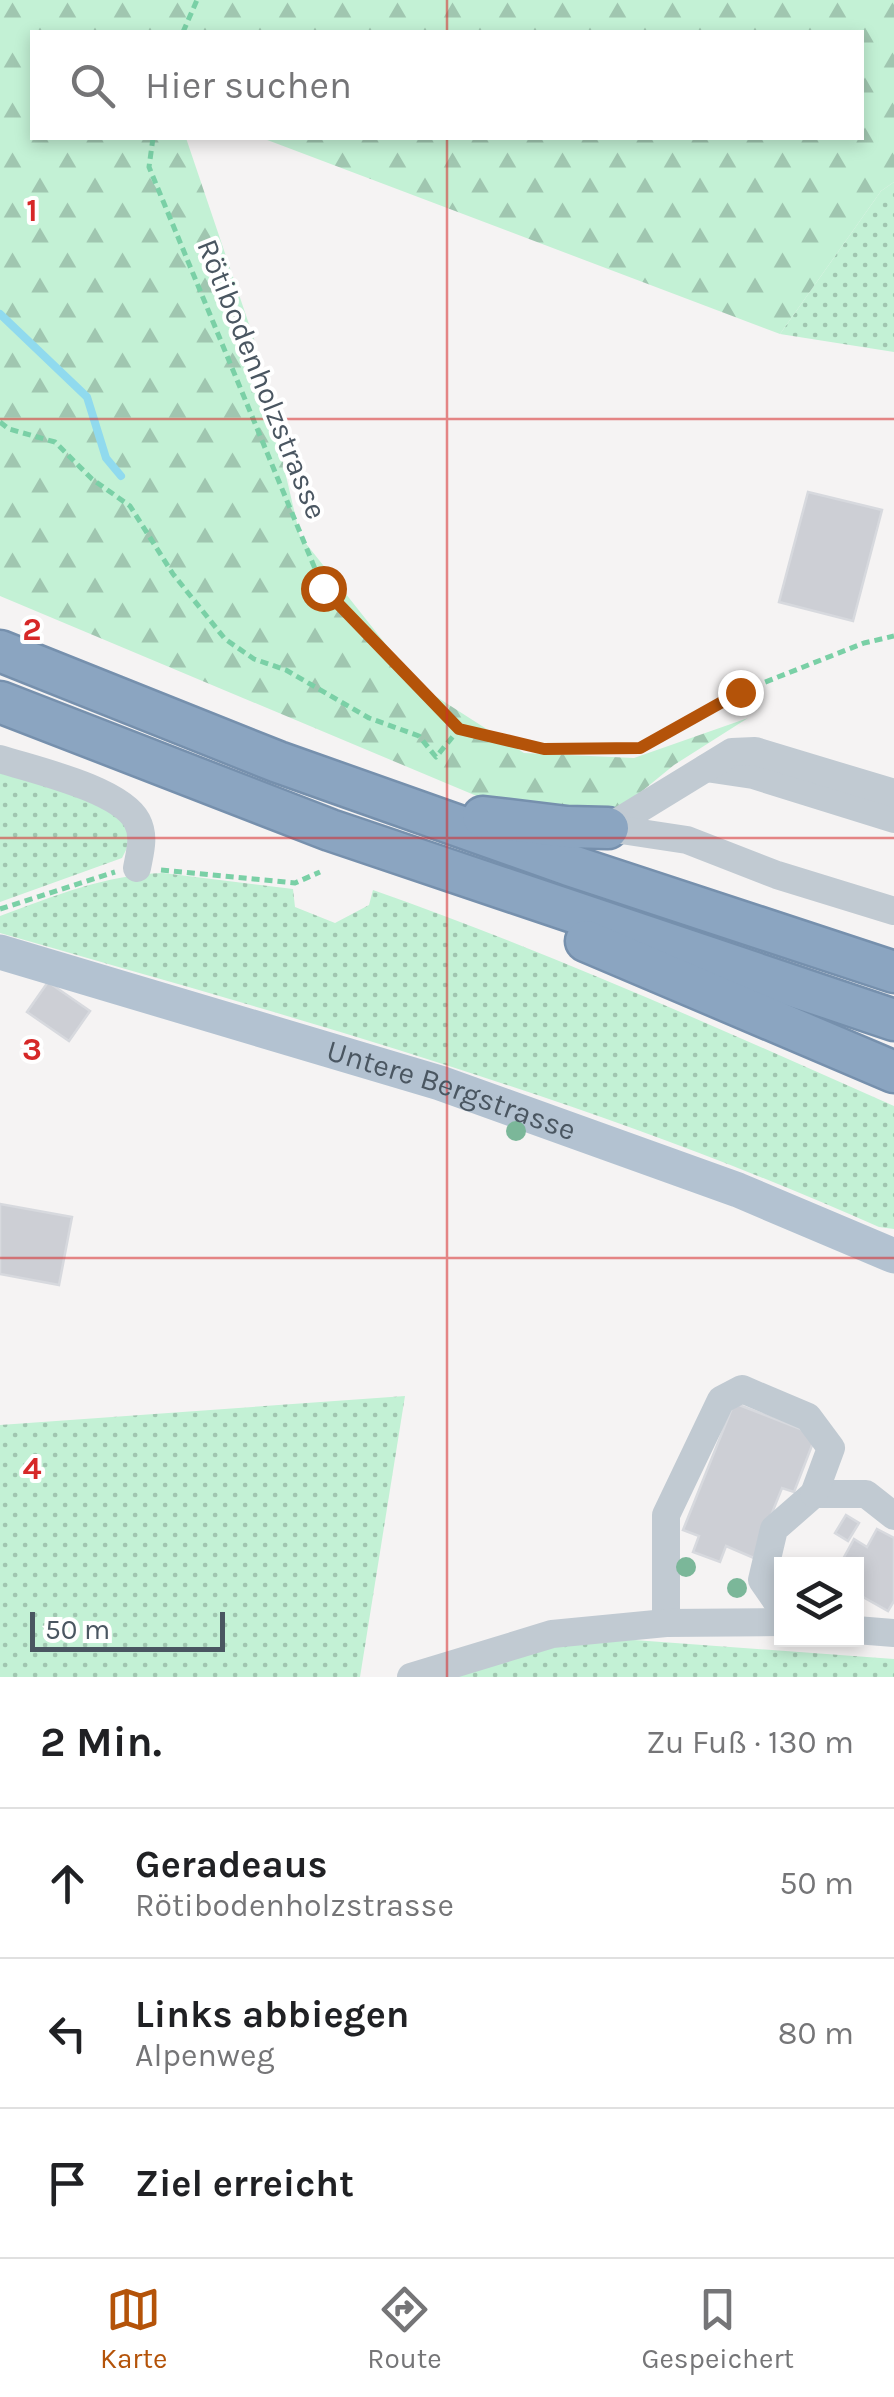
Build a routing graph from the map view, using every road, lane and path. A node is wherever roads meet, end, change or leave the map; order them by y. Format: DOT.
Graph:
graph roads {
  1 [pos="197,0"];
  2 [pos="184,30"];
  3 [pos="152,140"];
  4 [pos="0,422"];
  5 [pos="894,636"];
  6 [pos="0,651"];
  7 [pos="0,702"];
  8 [pos="459,729"];
  9 [pos="0,759"];
  10 [pos="706,768"];
  11 [pos="894,793"];
  12 [pos="398,805"];
  13 [pos="894,820"];
  14 [pos="608,828"];
  15 [pos="330,830"];
  16 [pos="137,868"];
  17 [pos="894,911"];
  18 [pos="0,952"];
  19 [pos="894,972"];
  20 [pos="894,1020"];
  21 [pos="894,1072"];
  22 [pos="894,1256"];
  23 [pos="814,1494"];
  24 [pos="894,1516"];
  25 [pos="774,1597"];
  26 [pos="774,1622"];
  27 [pos="666,1623"];
  28 [pos="864,1631"];
  29 [pos="894,1634"];
  30 [pos="412,1677"];
  1 -- 2 [label="path"];
  3 -- 8 [label="path, Rötibodenholzstrasse"];
  4 -- 8 [label="path"];
  5 -- 8 [label="path"];
  6 -- 12 [label="highway"];
  7 -- 15 [label="highway"];
  9 -- 16 [label="street"];
  10 -- 11 [label="street"];
  10 -- 13 [label="street"];
  10 -- 14 [label="street"];
  12 -- 14 [label="highway"];
  12 -- 19 [label="highway"];
  14 -- 17 [label="street"];
  15 -- 20 [label="highway"];
  15 -- 21 [label="highway"];
  18 -- 22 [label="main road, Untere Bergstrasse"];
  23 -- 24 [label="street"];
  23 -- 25 [label="street"];
  23 -- 27 [label="street"];
  26 -- 27 [label="street"];
  27 -- 30 [label="street"];
  28 -- 29 [label="street"];
}
